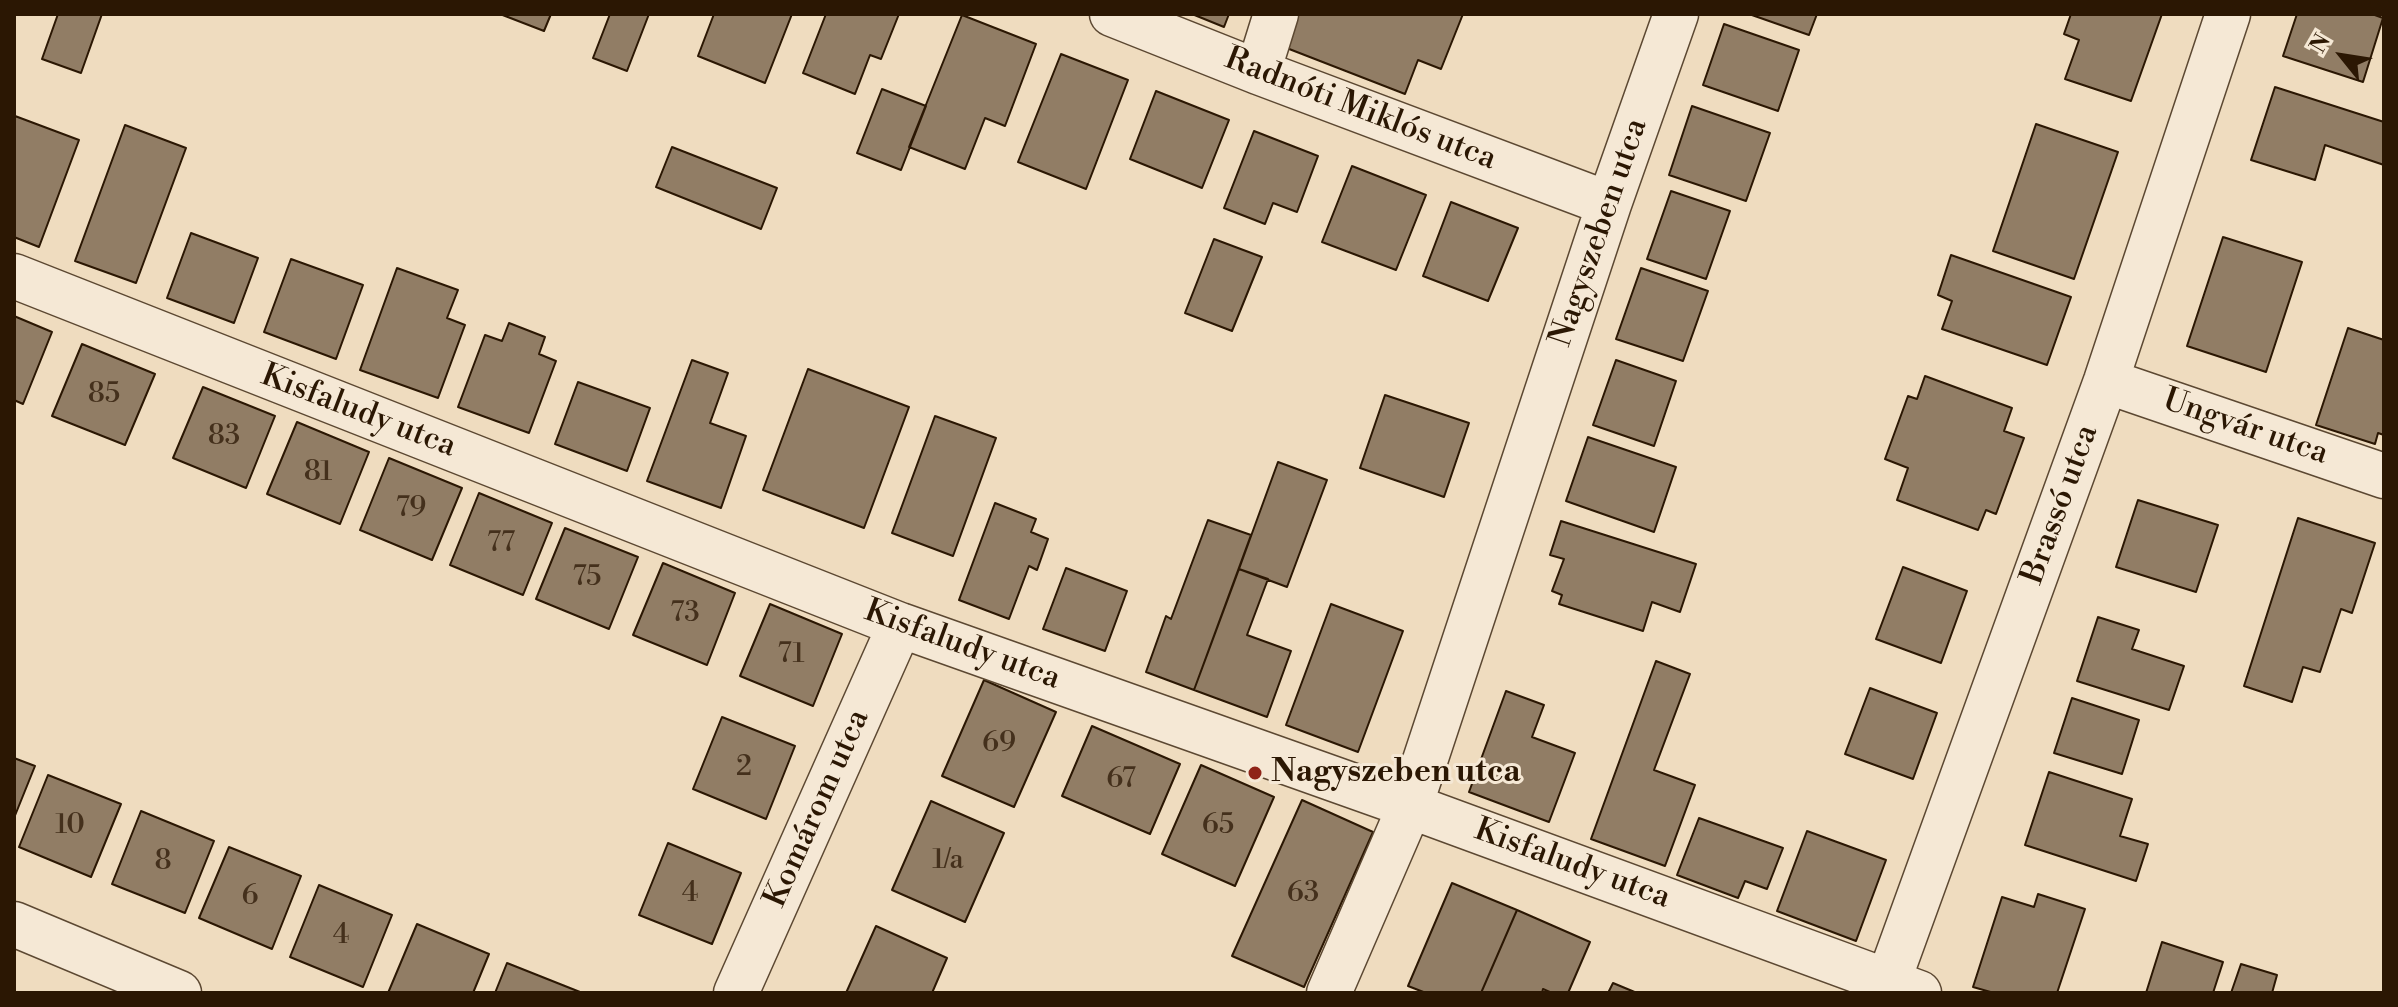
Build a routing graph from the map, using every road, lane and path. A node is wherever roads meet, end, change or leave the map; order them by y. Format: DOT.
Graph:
graph roads {
  1 [pos="1112,14"];
  2 [pos="1276,14"];
  3 [pos="1676,14"];
  4 [pos="2228,14"];
  5 [pos="1258,72"];
  6 [pos="1609,204"];
  7 [pos="14,276"];
  8 [pos="2106,381"];
  9 [pos="2384,476"];
  10 [pos="900,625"];
  11 [pos="1410,806"];
  12 [pos="14,924"];
  13 [pos="1898,989"];
  14 [pos="179,993"];
  15 [pos="736,993"];
  16 [pos="1329,993"];
  1 -- 5 [label="street, Radnóti Miklós utca"];
  2 -- 5 [label="street"];
  3 -- 6 [label="street, Nagyszeben utca"];
  4 -- 8 [label="street, Brassó utca"];
  5 -- 6 [label="street, Radnóti Miklós utca"];
  6 -- 11 [label="street, Nagyszeben utca"];
  7 -- 10 [label="street, Kisfaludy utca"];
  8 -- 9 [label="street, Ungvár utca"];
  8 -- 13 [label="street, Brassó utca"];
  10 -- 11 [label="street, Kisfaludy utca"];
  10 -- 15 [label="street, Komárom utca"];
  11 -- 13 [label="street, Kisfaludy utca"];
  11 -- 16 [label="street, Nagyszeben utca"];
  12 -- 14 [label="street"];
}
